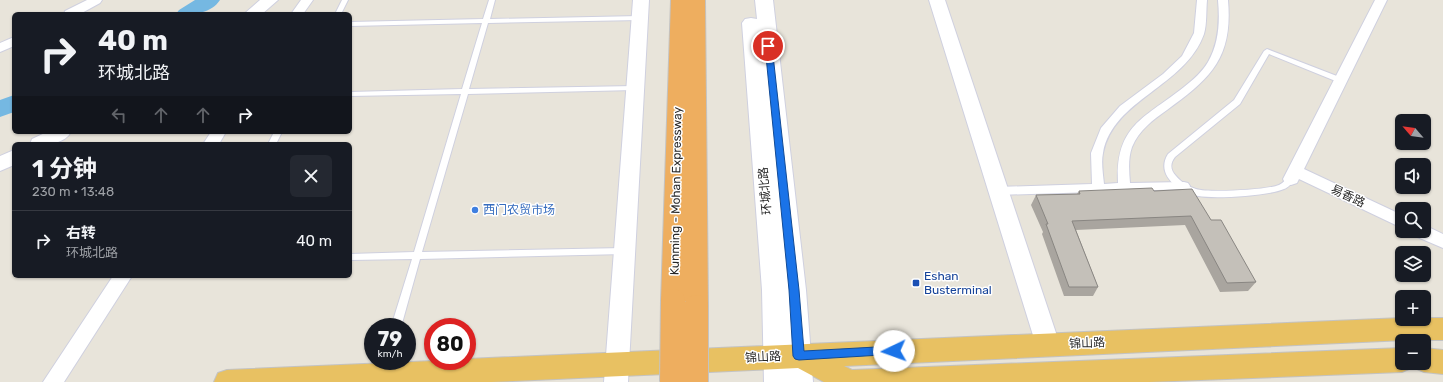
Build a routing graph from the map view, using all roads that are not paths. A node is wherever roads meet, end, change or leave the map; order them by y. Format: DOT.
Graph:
graph roads {
  1 [pos="96,0"];
  2 [pos="270,0"];
  3 [pos="307,0"];
  4 [pos="346,0"];
  5 [pos="492,0"];
  6 [pos="680,0"];
  7 [pos="696,0"];
  8 [pos="749,0"];
  9 [pos="764,0"];
  10 [pos="937,0"];
  11 [pos="1202,0"];
  12 [pos="1223,0"];
  13 [pos="1381,0"];
  14 [pos="640,9"];
  15 [pos="74,12"];
  16 [pos="255,12"];
  17 [pos="298,12"];
  18 [pos="339,12"];
  19 [pos="485,21"];
  20 [pos="352,24"];
  21 [pos="12,42"];
  22 [pos="0,48"];
  23 [pos="1340,80"];
  24 [pos="635,88"];
  25 [pos="465,92"];
  26 [pos="352,94"];
  27 [pos="58,134"];
  28 [pos="43,142"];
  29 [pos="12,158"];
  30 [pos="0,164"];
  31 [pos="1293,175"];
  32 [pos="1184,186"];
  33 [pos="1098,188"];
  34 [pos="1124,188"];
  35 [pos="998,191"];
  36 [pos="1395,219"];
  37 [pos="1431,236"];
  38 [pos="1443,241"];
  39 [pos="625,251"];
  40 [pos="416,256"];
  41 [pos="352,257"];
  42 [pos="122,278"];
  43 [pos="677,304"];
  44 [pos="399,318"];
  45 [pos="1443,329"];
  46 [pos="1048,344"];
  47 [pos="894,351"];
  48 [pos="787,356"];
  49 [pos="1395,360"];
  50 [pos="1431,361"];
  51 [pos="1443,362"];
  52 [pos="617,373"];
  53 [pos="1052,378"];
  54 [pos="292,380"];
  55 [pos="929,381"];
  56 [pos="53,382"];
  57 [pos="227,382"];
  58 [pos="656,382"];
  59 [pos="672,382"];
  60 [pos="696,382"];
  61 [pos="777,382"];
  62 [pos="800,382"];
  63 [pos="851,382"];
  1 -- 15 [label="street"];
  2 -- 16 [label="street"];
  3 -- 17 [label="street"];
  4 -- 18 [label="lane"];
  5 -- 19 [label="lane"];
  6 -- 43 [label="highway, Kunming - Mohan Expressway"];
  7 -- 43 [label="highway, Kunming - Mohan Expressway"];
  8 -- 48 [label="main road, 环城北路"];
  9 -- 48 [label="main road, 环城北路"];
  10 -- 35 [label="street"];
  11 -- 33 [label="street"];
  12 -- 34 [label="street"];
  13 -- 23 [label="street"];
  14 -- 19 [label="lane"];
  14 -- 24 [label="street"];
  19 -- 20 [label="lane"];
  19 -- 25 [label="lane"];
  21 -- 22 [label="street"];
  23 -- 31 [label="street"];
  23 -- 32 [label="lane"];
  24 -- 25 [label="lane"];
  24 -- 39 [label="street"];
  25 -- 26 [label="lane"];
  25 -- 40 [label="lane"];
  27 -- 28 [label="street"];
  29 -- 30 [label="street"];
  31 -- 32 [label="lane"];
  31 -- 36 [label="street, 易香路"];
  32 -- 34 [label="street"];
  33 -- 34 [label="street"];
  33 -- 35 [label="street"];
  35 -- 46 [label="street"];
  37 -- 38 [label="street"];
  39 -- 40 [label="lane"];
  39 -- 52 [label="street"];
  40 -- 41 [label="lane"];
  40 -- 44 [label="lane"];
  42 -- 56 [label="street"];
  43 -- 58 [label="highway"];
  43 -- 59 [label="highway, Kunming - Mohan Expressway, bridge"];
  43 -- 60 [label="highway, Kunming - Mohan Expressway, bridge"];
  45 -- 46 [label="highway, 锦山路"];
  46 -- 47 [label="highway, 锦山路"];
  46 -- 53 [label="highway"];
  47 -- 48 [label="highway, 锦山路"];
  47 -- 55 [label="highway"];
  48 -- 52 [label="highway, 锦山路"];
  48 -- 61 [label="main road, 环城北路"];
  48 -- 62 [label="main road, 环城北路"];
  48 -- 63 [label="highway"];
  49 -- 53 [label="highway"];
  50 -- 51 [label="highway"];
  52 -- 54 [label="highway, 锦山路"];
  53 -- 55 [label="highway"];
  54 -- 57 [label="highway, 锦山路"];
  55 -- 63 [label="highway"];
}
